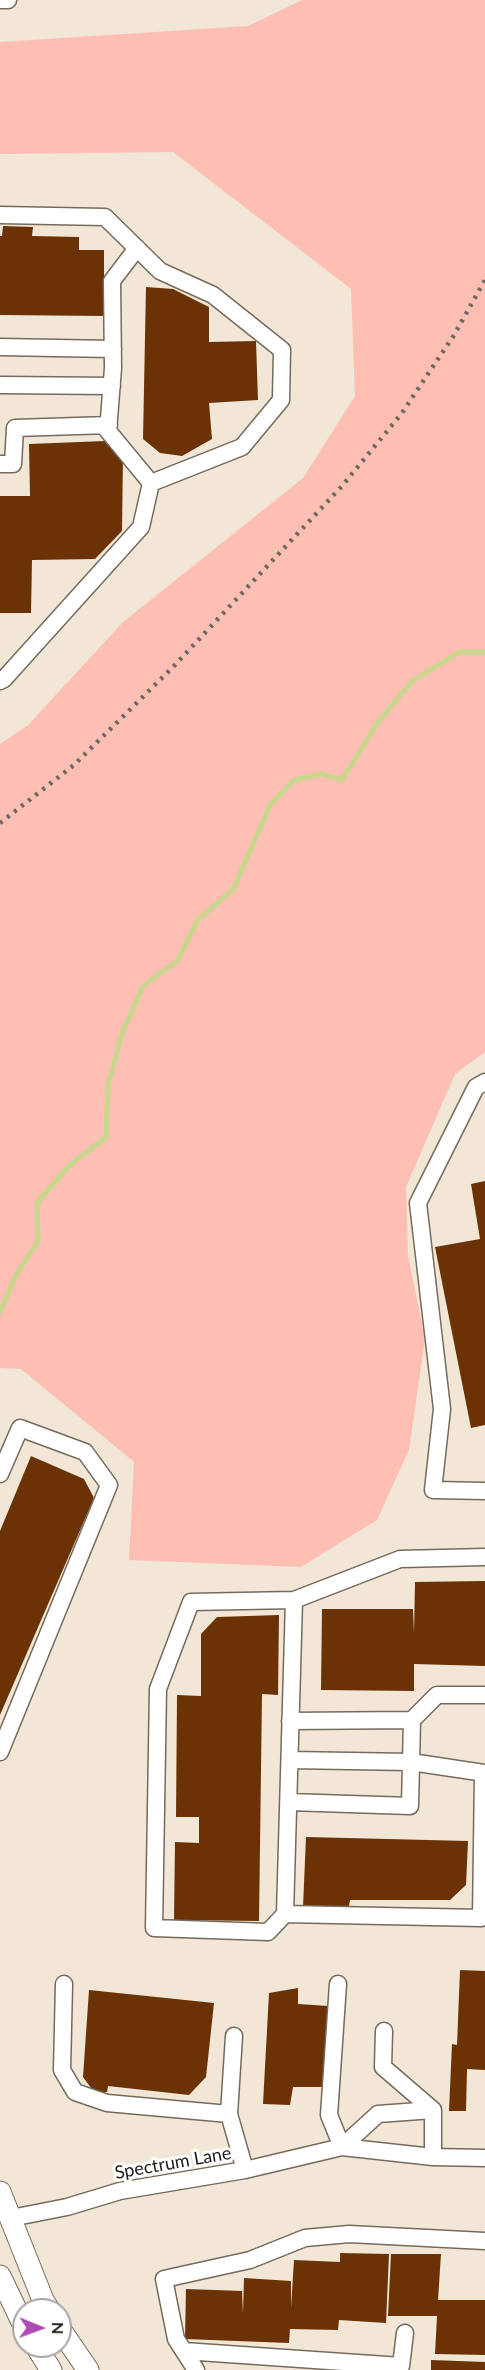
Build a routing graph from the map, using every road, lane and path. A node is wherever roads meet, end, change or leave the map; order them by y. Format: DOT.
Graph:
graph roads {
  1 [pos="0,0"];
  2 [pos="8,0"];
  3 [pos="0,215"];
  4 [pos="137,248"];
  5 [pos="0,347"];
  6 [pos="113,349"];
  7 [pos="0,385"];
  8 [pos="112,386"];
  9 [pos="109,425"];
  10 [pos="7,427"];
  11 [pos="0,464"];
  12 [pos="151,483"];
  13 [pos="0,681"];
  14 [pos="485,1082"];
  15 [pos="0,1474"];
  16 [pos="485,1491"];
  17 [pos="485,1557"];
  18 [pos="294,1599"];
  19 [pos="485,1695"];
  20 [pos="291,1720"];
  21 [pos="412,1720"];
  22 [pos="0,1752"];
  23 [pos="290,1760"];
  24 [pos="411,1762"];
  25 [pos="484,1773"];
  26 [pos="288,1802"];
  27 [pos="285,1914"];
  28 [pos="64,1984"];
  29 [pos="338,1984"];
  30 [pos="384,2031"];
  31 [pos="234,2036"];
  32 [pos="433,2110"];
  33 [pos="229,2114"];
  34 [pos="342,2147"];
  35 [pos="433,2157"];
  36 [pos="485,2158"];
  37 [pos="245,2170"];
  38 [pos="0,2192"];
  39 [pos="11,2218"];
  40 [pos="485,2241"];
  41 [pos="0,2276"];
  42 [pos="42,2298"];
  43 [pos="12,2301"];
  44 [pos="405,2333"];
  45 [pos="72,2347"];
  46 [pos="184,2351"];
  47 [pos="345,2366"];
  48 [pos="88,2370"];
  49 [pos="196,2370"];
  1 -- 2 [label="street"];
  3 -- 4 [label="street"];
  4 -- 6 [label="street"];
  4 -- 12 [label="street"];
  5 -- 6 [label="street"];
  6 -- 8 [label="street"];
  7 -- 8 [label="street"];
  8 -- 9 [label="street"];
  9 -- 10 [label="street"];
  9 -- 12 [label="street"];
  10 -- 11 [label="street"];
  12 -- 13 [label="street"];
  14 -- 16 [label="street"];
  15 -- 22 [label="street"];
  17 -- 18 [label="street"];
  18 -- 20 [label="street"];
  18 -- 27 [label="street"];
  19 -- 21 [label="street"];
  20 -- 21 [label="street"];
  20 -- 23 [label="street"];
  21 -- 24 [label="street"];
  23 -- 24 [label="street"];
  23 -- 26 [label="street"];
  24 -- 25 [label="street"];
  24 -- 26 [label="street"];
  25 -- 27 [label="street"];
  26 -- 27 [label="street"];
  28 -- 33 [label="street"];
  29 -- 34 [label="street"];
  30 -- 32 [label="street"];
  31 -- 33 [label="street"];
  32 -- 34 [label="street"];
  32 -- 35 [label="street"];
  33 -- 37 [label="street"];
  34 -- 35 [label="street"];
  34 -- 37 [label="street, Spectrum Lane"];
  35 -- 36 [label="street"];
  37 -- 39 [label="street, Spectrum Lane"];
  38 -- 39 [label="main road"];
  39 -- 42 [label="main road"];
  40 -- 46 [label="street"];
  41 -- 43 [label="main road"];
  44 -- 47 [label="street"];
  45 -- 48 [label="main road"];
  46 -- 47 [label="street"];
  46 -- 49 [label="street"];
}
